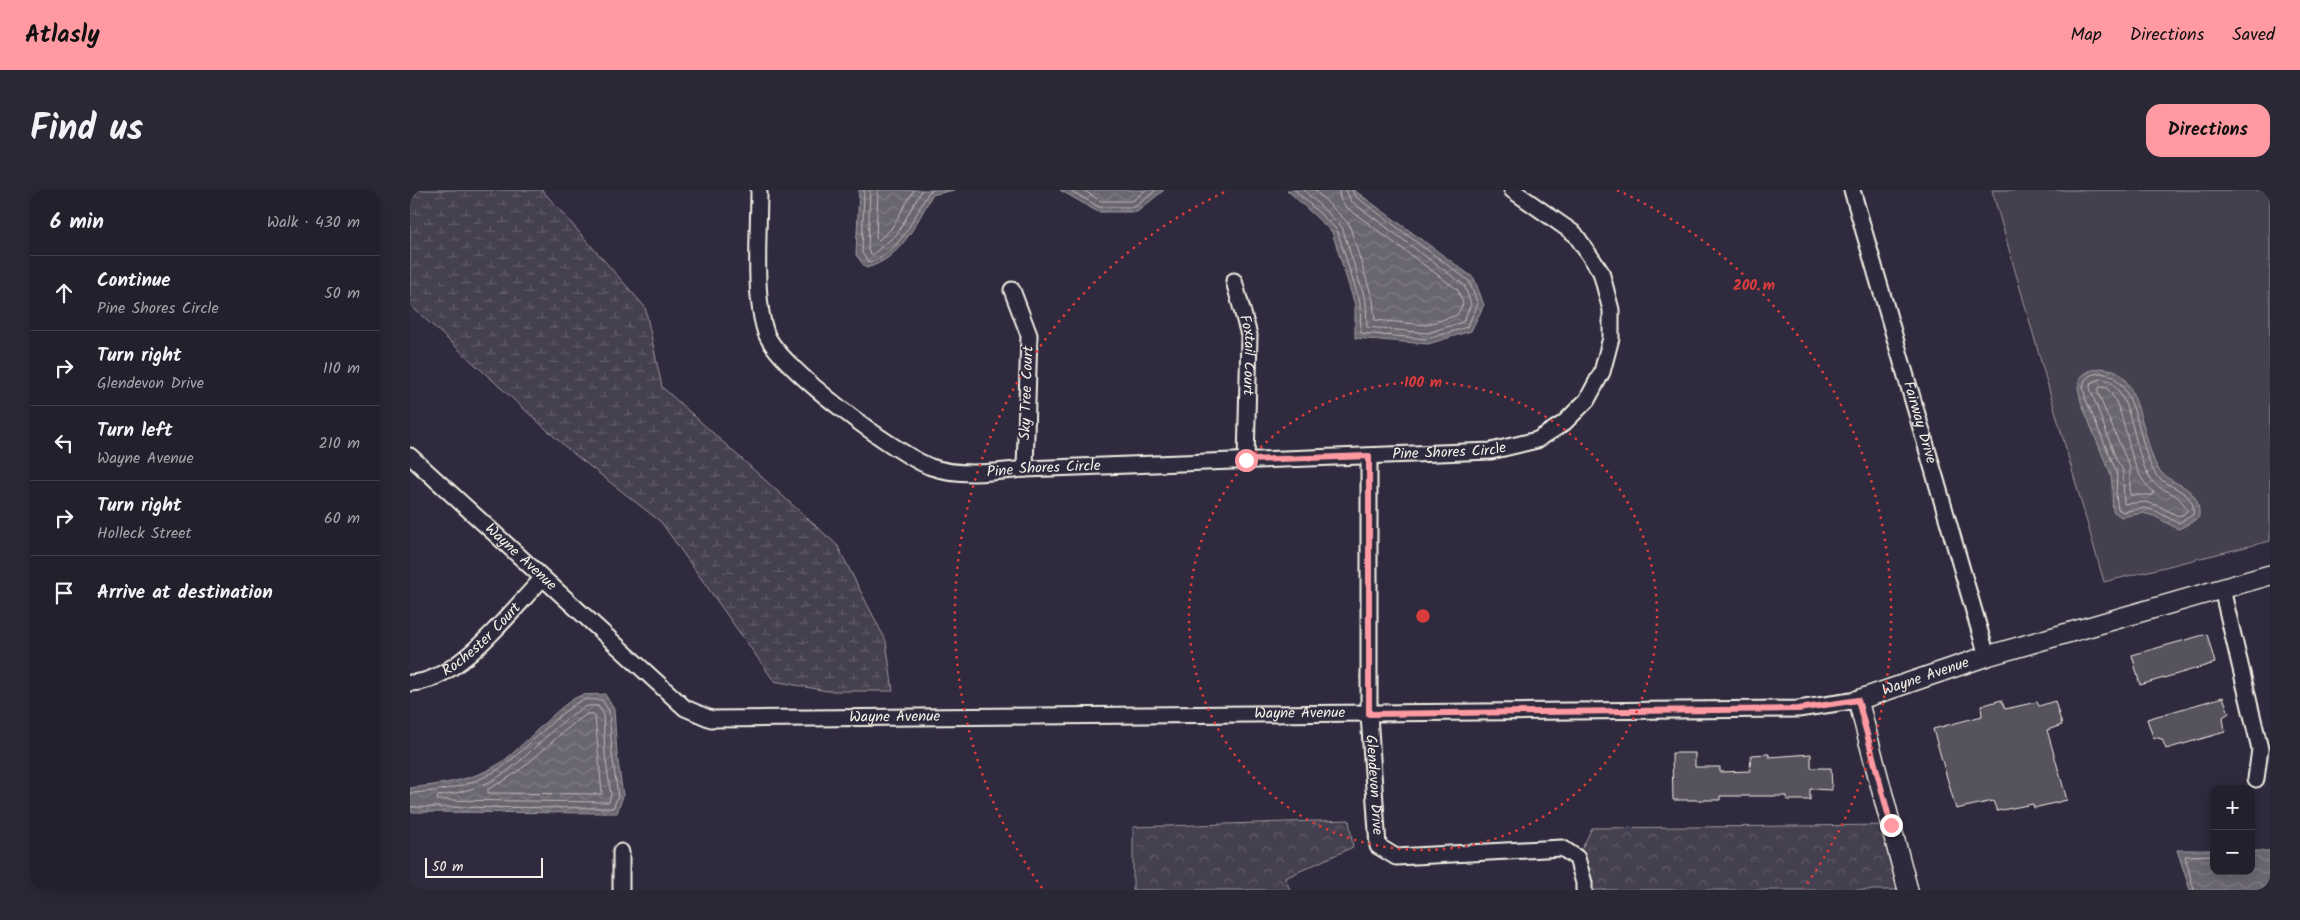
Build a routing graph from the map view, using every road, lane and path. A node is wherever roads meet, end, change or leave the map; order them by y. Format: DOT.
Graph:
graph roads {
  1 [pos="759,190"];
  2 [pos="1512,190"];
  3 [pos="1852,190"];
  4 [pos="1234,281"];
  5 [pos="1012,290"];
  6 [pos="410,456"];
  7 [pos="1369,456"];
  8 [pos="1246,460"];
  9 [pos="1025,469"];
  10 [pos="2270,575"];
  11 [pos="542,579"];
  12 [pos="2222,590"];
  13 [pos="1987,656"];
  14 [pos="410,683"];
  15 [pos="1858,700"];
  16 [pos="1369,714"];
  17 [pos="2256,779"];
  18 [pos="621,852"];
  19 [pos="621,890"];
  20 [pos="1584,890"];
  21 [pos="1908,890"];
  1 -- 9 [label="street, Pine Shores Circle"];
  2 -- 7 [label="street, Pine Shores Circle"];
  3 -- 13 [label="street, Fairway Drive"];
  4 -- 8 [label="street, Foxtail Court"];
  5 -- 9 [label="street, Sky Tree Court"];
  6 -- 11 [label="street, Wayne Avenue"];
  7 -- 8 [label="street, Pine Shores Circle"];
  7 -- 16 [label="street, Glendevon Drive"];
  8 -- 9 [label="street, Pine Shores Circle"];
  10 -- 12 [label="street, Wayne Avenue"];
  11 -- 14 [label="street, Rochester Court"];
  11 -- 16 [label="street, Wayne Avenue"];
  12 -- 13 [label="street, Wayne Avenue"];
  12 -- 17 [label="street"];
  13 -- 15 [label="street, Wayne Avenue"];
  15 -- 16 [label="street, Wayne Avenue"];
  15 -- 21 [label="street"];
  16 -- 20 [label="street, Glendevon Drive"];
  18 -- 19 [label="street"];
}
